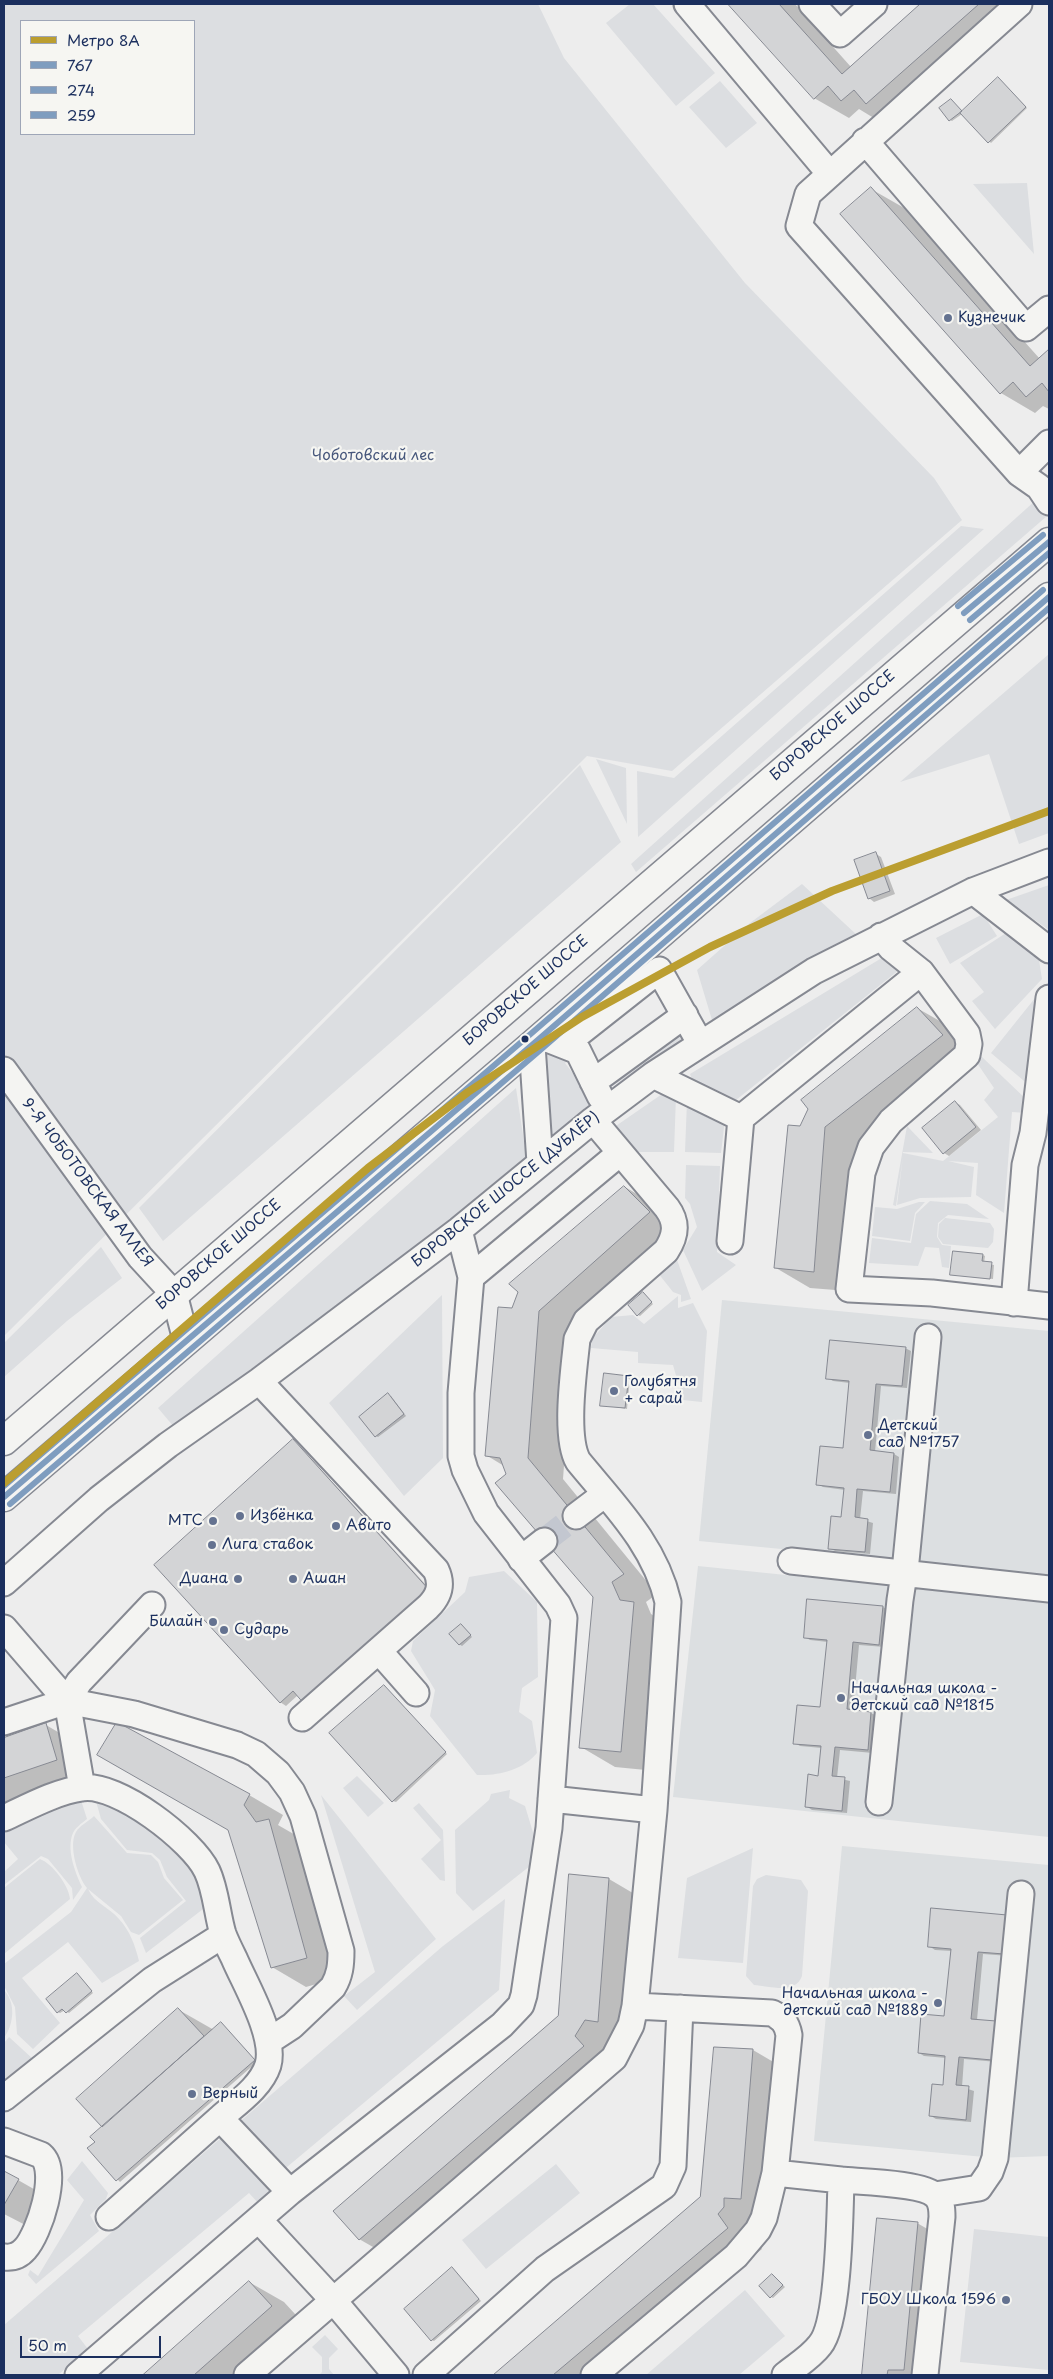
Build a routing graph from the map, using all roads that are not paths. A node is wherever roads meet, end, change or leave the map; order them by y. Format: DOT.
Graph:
graph roads {
  1 [pos="687,4"];
  2 [pos="812,4"];
  3 [pos="874,4"];
  4 [pos="1020,4"];
  5 [pos="865,142"];
  6 [pos="830,174"];
  7 [pos="1049,309"];
  8 [pos="1049,444"];
  9 [pos="1019,473"];
  10 [pos="1049,502"];
  11 [pos="1049,542"];
  12 [pos="1049,597"];
  13 [pos="1049,862"];
  14 [pos="973,891"];
  15 [pos="881,936"];
  16 [pos="1049,950"];
  17 [pos="920,972"];
  18 [pos="1049,998"];
  19 [pos="685,1015"];
  20 [pos="546,1042"];
  21 [pos="700,1043"];
  22 [pos="4,1070"];
  23 [pos="653,1075"];
  24 [pos="594,1082"];
  25 [pos="599,1115"];
  26 [pos="741,1118"];
  27 [pos="620,1153"];
  28 [pos="540,1163"];
  29 [pos="460,1230"];
  30 [pos="730,1241"];
  31 [pos="471,1277"];
  32 [pos="174,1294"];
  33 [pos="1014,1303"];
  34 [pos="1049,1306"];
  35 [pos="928,1337"];
  36 [pos="186,1340"];
  37 [pos="259,1380"];
  38 [pos="4,1441"];
  39 [pos="605,1494"];
  40 [pos="4,1497"];
  41 [pos="576,1516"];
  42 [pos="544,1540"];
  43 [pos="521,1559"];
  44 [pos="791,1561"];
  45 [pos="904,1572"];
  46 [pos="4,1583"];
  47 [pos="1049,1589"];
  48 [pos="152,1605"];
  49 [pos="4,1628"];
  50 [pos="379,1651"];
  51 [pos="416,1693"];
  52 [pos="68,1701"];
  53 [pos="302,1718"];
  54 [pos="4,1722"];
  55 [pos="82,1788"];
  56 [pos="551,1799"];
  57 [pos="879,1802"];
  58 [pos="654,1810"];
  59 [pos="4,1818"];
  60 [pos="1021,1894"];
  61 [pos="223,1935"];
  62 [pos="635,2006"];
  63 [pos="680,2008"];
  64 [pos="269,2041"];
  65 [pos="4,2098"];
  66 [pos="220,2118"];
  67 [pos="4,2141"];
  68 [pos="775,2173"];
  69 [pos="841,2180"];
  70 [pos="290,2192"];
  71 [pos="935,2195"];
  72 [pos="109,2217"];
  73 [pos="259,2220"];
  74 [pos="4,2257"];
  75 [pos="333,2300"];
  76 [pos="86,2372"];
  77 [pos="247,2375"];
  78 [pos="396,2375"];
  79 [pos="426,2375"];
  80 [pos="594,2375"];
  81 [pos="785,2375"];
  82 [pos="925,2375"];
  1 -- 6 [label="street"];
  2 -- 3 [label="street"];
  4 -- 5 [label="street"];
  5 -- 6 [label="street"];
  5 -- 7 [label="street"];
  6 -- 9 [label="street"];
  8 -- 9 [label="street"];
  9 -- 10 [label="street"];
  11 -- 32 [label="main road, БОРОВСКОЕ ШОССЕ"];
  12 -- 20 [label="main road"];
  13 -- 14 [label="street, БОРОВСКОЕ ШОССЕ (ДУБЛЁР)"];
  14 -- 15 [label="street, БОРОВСКОЕ ШОССЕ (ДУБЛЁР)"];
  14 -- 16 [label="street"];
  15 -- 17 [label="street"];
  15 -- 21 [label="street, БОРОВСКОЕ ШОССЕ (ДУБЛЁР)"];
  17 -- 26 [label="street"];
  17 -- 33 [label="street"];
  18 -- 33 [label="street"];
  19 -- 20 [label="street"];
  19 -- 21 [label="street"];
  19 -- 24 [label="street"];
  20 -- 24 [label="street"];
  20 -- 28 [label="street"];
  20 -- 36 [label="main road"];
  21 -- 23 [label="street, БОРОВСКОЕ ШОССЕ (ДУБЛЁР)"];
  22 -- 32 [label="street, 9-Я ЧОБОТОВСКАЯ АЛЛЕЯ"];
  23 -- 25 [label="street, БОРОВСКОЕ ШОССЕ (ДУБЛЁР)"];
  23 -- 26 [label="street"];
  24 -- 25 [label="street"];
  25 -- 27 [label="street"];
  25 -- 28 [label="street, БОРОВСКОЕ ШОССЕ (ДУБЛЁР)"];
  26 -- 30 [label="street"];
  27 -- 31 [label="street"];
  27 -- 39 [label="street"];
  28 -- 29 [label="street, БОРОВСКОЕ ШОССЕ (ДУБЛЁР)"];
  29 -- 31 [label="street"];
  29 -- 37 [label="street, БОРОВСКОЕ ШОССЕ (ДУБЛЁР)"];
  31 -- 43 [label="street"];
  32 -- 36 [label="street"];
  32 -- 38 [label="main road, БОРОВСКОЕ ШОССЕ"];
  33 -- 34 [label="street"];
  35 -- 45 [label="street"];
  36 -- 40 [label="main road"];
  37 -- 46 [label="street, БОРОВСКОЕ ШОССЕ (ДУБЛЁР)"];
  37 -- 50 [label="street"];
  39 -- 41 [label="street"];
  39 -- 58 [label="street"];
  42 -- 43 [label="street"];
  43 -- 56 [label="street"];
  44 -- 45 [label="street"];
  45 -- 47 [label="street"];
  45 -- 57 [label="street"];
  48 -- 52 [label="street"];
  49 -- 52 [label="street"];
  50 -- 51 [label="street"];
  50 -- 53 [label="street"];
  52 -- 54 [label="street"];
  52 -- 55 [label="street"];
  52 -- 64 [label="street"];
  55 -- 59 [label="street"];
  55 -- 61 [label="street"];
  56 -- 58 [label="street"];
  56 -- 70 [label="street"];
  58 -- 62 [label="street"];
  60 -- 71 [label="street"];
  61 -- 64 [label="street"];
  61 -- 65 [label="street"];
  62 -- 63 [label="street"];
  62 -- 75 [label="street"];
  63 -- 68 [label="street"];
  63 -- 79 [label="street"];
  64 -- 66 [label="street"];
  66 -- 70 [label="street"];
  66 -- 72 [label="street"];
  67 -- 74 [label="street"];
  68 -- 69 [label="street"];
  68 -- 80 [label="street"];
  69 -- 71 [label="street"];
  69 -- 81 [label="street"];
  70 -- 73 [label="street"];
  71 -- 82 [label="street"];
  73 -- 75 [label="street"];
  73 -- 76 [label="street"];
  75 -- 77 [label="street"];
  75 -- 78 [label="street"];
}
